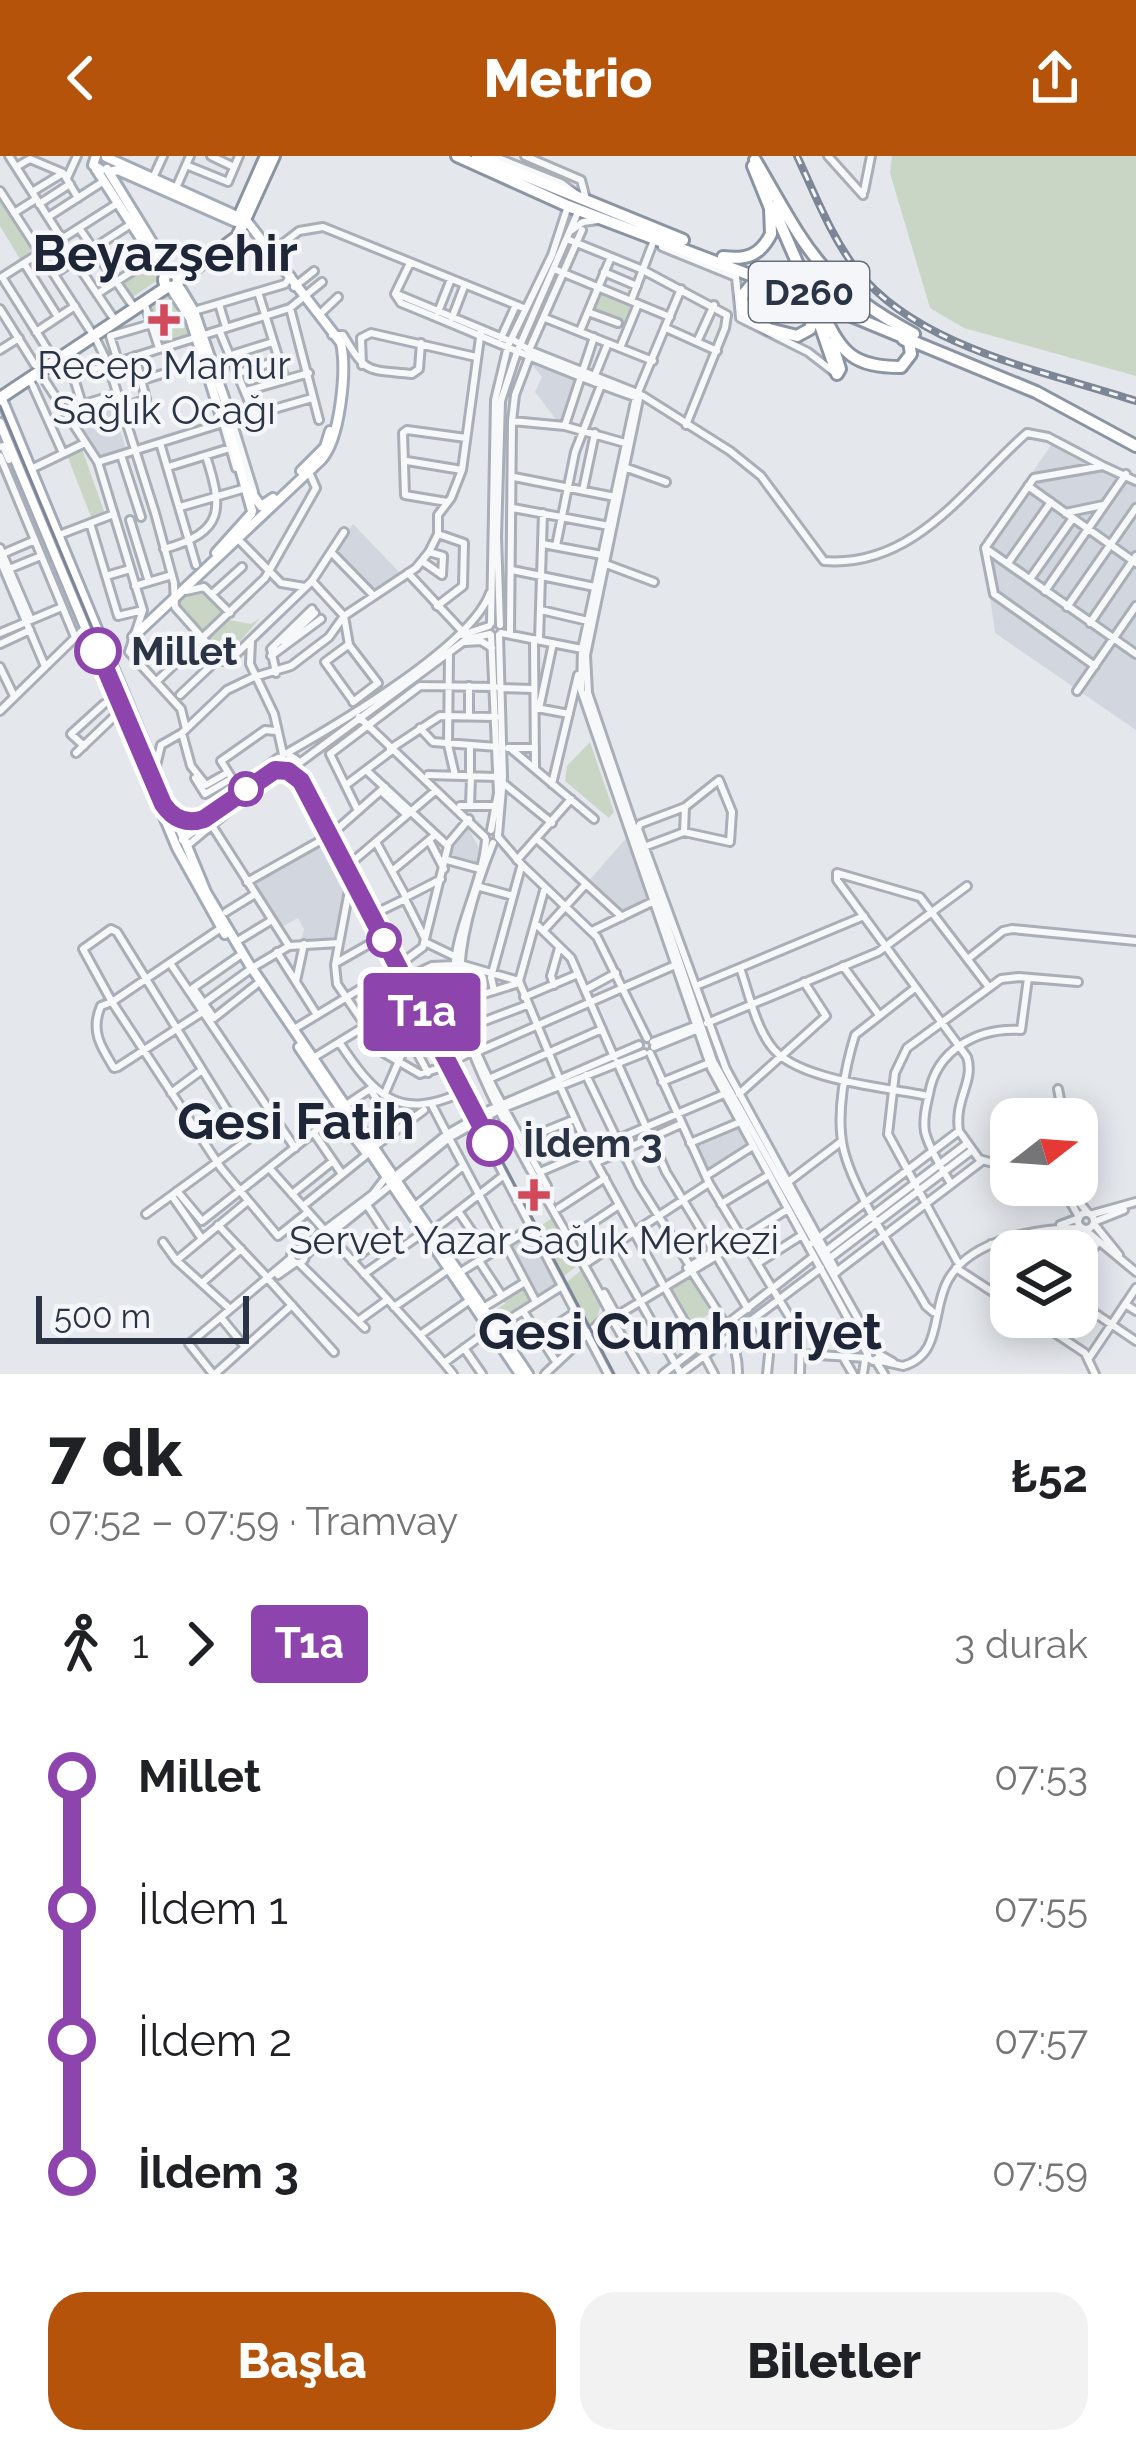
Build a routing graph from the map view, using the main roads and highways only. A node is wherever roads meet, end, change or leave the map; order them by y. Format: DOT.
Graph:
graph roads {
  1 [pos="81,156"];
  2 [pos="270,156"];
  3 [pos="457,156"];
  4 [pos="478,156"];
  5 [pos="752,159"];
  6 [pos="102,165"];
  7 [pos="578,201"];
  8 [pos="241,221"];
  9 [pos="723,256"];
  10 [pos="171,280"];
  11 [pos="779,286"];
  12 [pos="819,316"];
  13 [pos="889,331"];
  14 [pos="92,333"];
  15 [pos="914,334"];
  16 [pos="334,335"];
  17 [pos="37,368"];
  18 [pos="835,373"];
  19 [pos="0,393"];
  20 [pos="0,423"];
  21 [pos="1136,442"];
  22 [pos="7,459"];
  23 [pos="257,511"];
  24 [pos="177,594"];
  25 [pos="138,627"];
  26 [pos="133,637"];
  27 [pos="182,844"];
  28 [pos="250,969"];
  29 [pos="344,1108"];
  30 [pos="392,1179"];
  31 [pos="428,1232"];
  32 [pos="493,1329"];
  33 [pos="524,1374"];
  1 -- 6 [label="main road"];
  2 -- 8 [label="highway"];
  3 -- 7 [label="highway, D260"];
  4 -- 7 [label="highway, D260"];
  5 -- 9 [label="highway"];
  5 -- 12 [label="highway, D260, bridge"];
  5 -- 15 [label="highway"];
  6 -- 8 [label="main road"];
  6 -- 8 [label="main road"];
  6 -- 10 [label="main road"];
  6 -- 10 [label="main road"];
  7 -- 9 [label="highway, D260"];
  7 -- 11 [label="highway, D260"];
  8 -- 10 [label="highway"];
  8 -- 16 [label="main road"];
  9 -- 15 [label="highway, D260"];
  10 -- 14 [label="highway"];
  10 -- 23 [label="main road"];
  11 -- 12 [label="highway"];
  11 -- 13 [label="highway, D260"];
  12 -- 13 [label="highway"];
  12 -- 18 [label="highway"];
  13 -- 21 [label="highway, D260"];
  14 -- 17 [label="highway"];
  14 -- 17 [label="highway"];
  15 -- 21 [label="highway, D260"];
  16 -- 23 [label="main road"];
  16 -- 23 [label="main road"];
  17 -- 19 [label="highway"];
  19 -- 27 [label="main road"];
  20 -- 22 [label="main road"];
  22 -- 27 [label="main road"];
  23 -- 24 [label="main road"];
  23 -- 24 [label="main road"];
  24 -- 25 [label="main road"];
  24 -- 26 [label="main road"];
  27 -- 28 [label="main road"];
  27 -- 28 [label="main road"];
  28 -- 29 [label="main road"];
  28 -- 29 [label="main road"];
  29 -- 30 [label="main road"];
  30 -- 31 [label="main road"];
  30 -- 31 [label="main road"];
  31 -- 32 [label="main road"];
  31 -- 32 [label="main road"];
  32 -- 33 [label="main road"];
}
